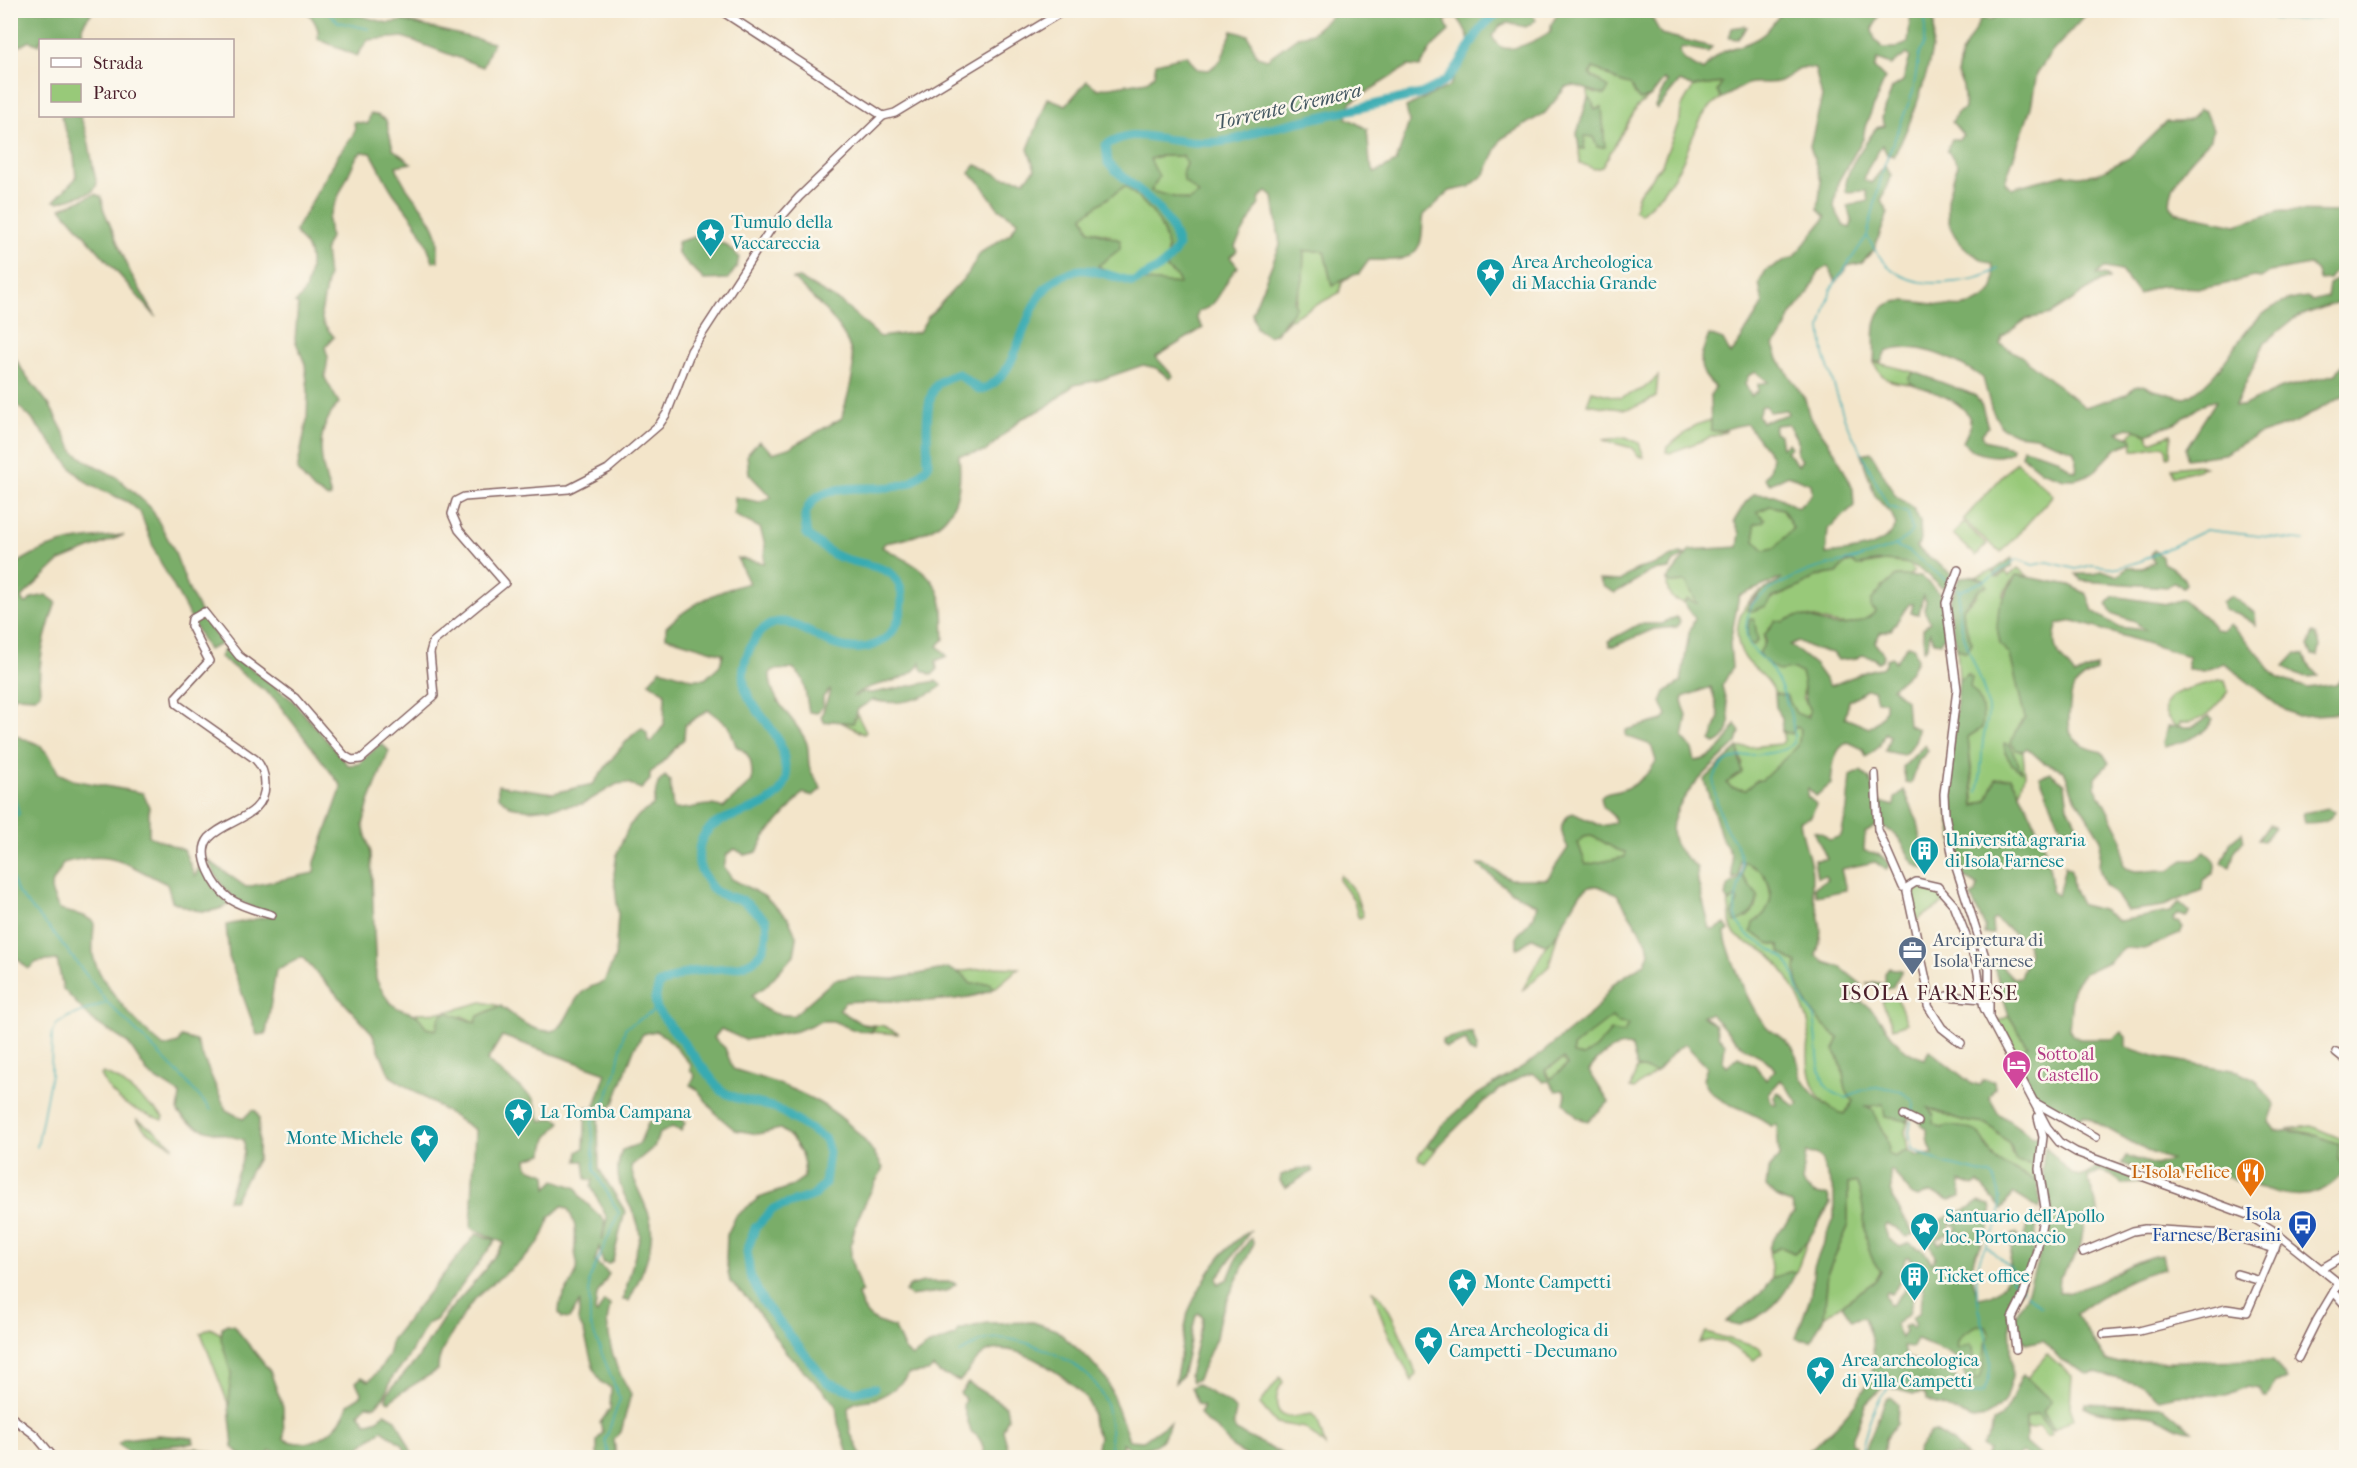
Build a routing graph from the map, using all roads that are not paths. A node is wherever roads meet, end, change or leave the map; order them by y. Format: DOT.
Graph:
graph roads {
  1 [pos="720,10"];
  2 [pos="1065,10"];
  3 [pos="883,117"];
  4 [pos="1958,570"];
  5 [pos="1875,774"];
  6 [pos="1903,887"];
  7 [pos="273,915"];
  8 [pos="1947,996"];
  9 [pos="1982,999"];
  10 [pos="1989,1016"];
  11 [pos="1961,1044"];
  12 [pos="2336,1052"];
  13 [pos="2346,1060"];
  14 [pos="2035,1104"];
  15 [pos="1906,1116"];
  16 [pos="1917,1122"];
  17 [pos="2097,1137"];
  18 [pos="2280,1236"];
  19 [pos="2275,1249"];
  20 [pos="2083,1252"];
  21 [pos="2346,1254"];
  22 [pos="2321,1269"];
  23 [pos="2237,1274"];
  24 [pos="2261,1281"];
  25 [pos="2339,1283"];
  26 [pos="2346,1289"];
  27 [pos="2334,1292"];
  28 [pos="2346,1306"];
  29 [pos="2104,1334"];
  30 [pos="2016,1349"];
  31 [pos="2298,1358"];
  32 [pos="10,1416"];
  33 [pos="54,1458"];
  1 -- 3 [label="street"];
  2 -- 3 [label="street"];
  3 -- 7 [label="street"];
  4 -- 10 [label="street"];
  5 -- 6 [label="street"];
  8 -- 9 [label="street"];
  9 -- 10 [label="street"];
  9 -- 11 [label="street"];
  10 -- 14 [label="street"];
  12 -- 13 [label="street"];
  14 -- 17 [label="street"];
  14 -- 18 [label="street"];
  14 -- 30 [label="street"];
  15 -- 16 [label="street"];
  18 -- 19 [label="street"];
  18 -- 22 [label="street"];
  19 -- 20 [label="street"];
  19 -- 24 [label="street"];
  21 -- 22 [label="street"];
  22 -- 25 [label="street"];
  23 -- 24 [label="street"];
  24 -- 29 [label="street"];
  25 -- 26 [label="street"];
  25 -- 27 [label="street"];
  27 -- 28 [label="street"];
  27 -- 31 [label="street"];
  32 -- 33 [label="street"];
}
